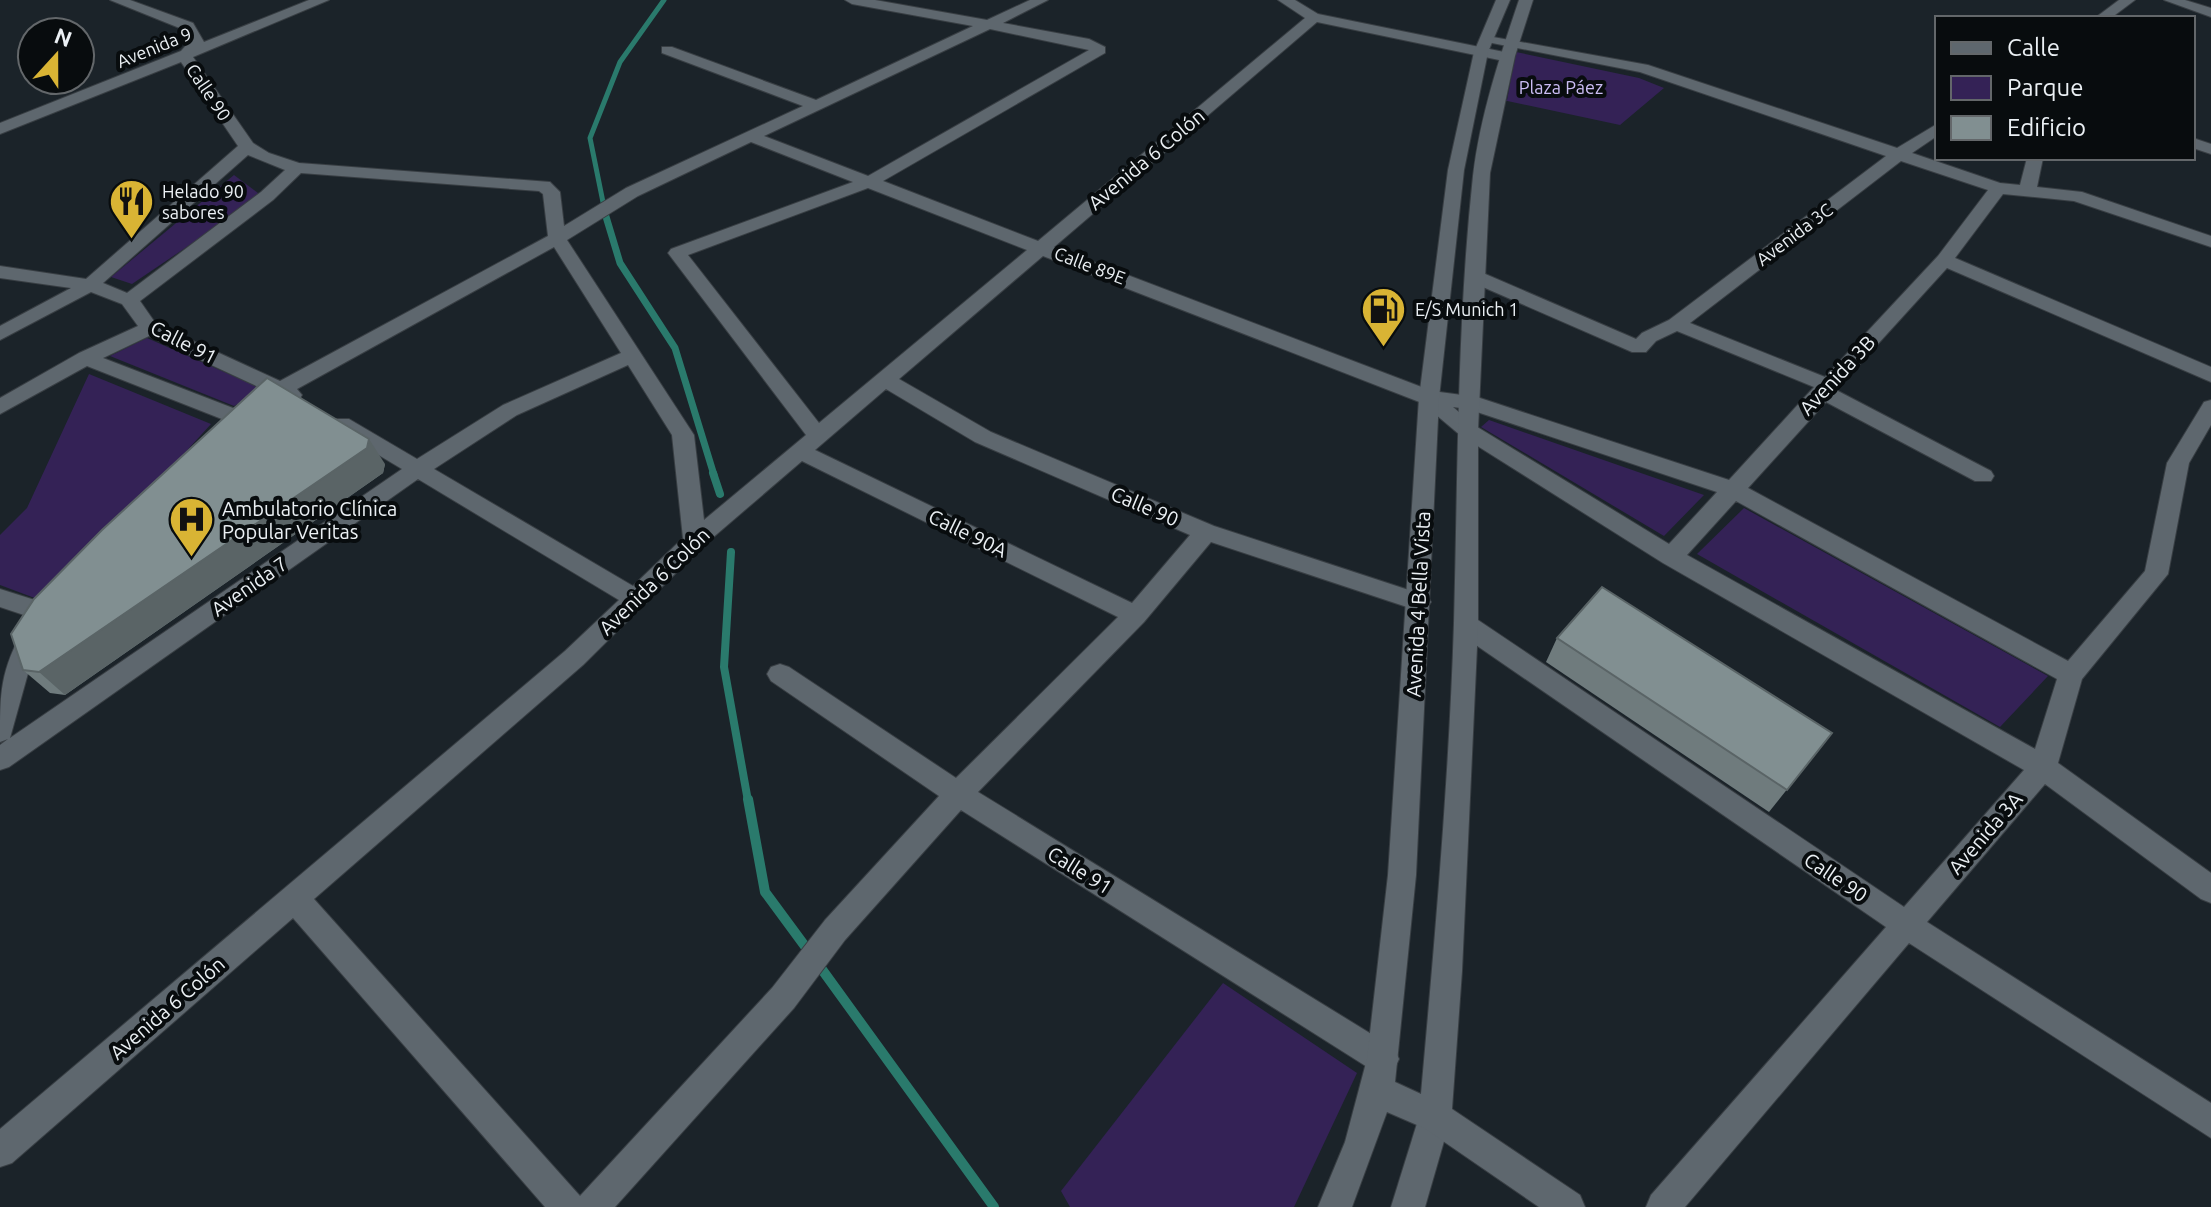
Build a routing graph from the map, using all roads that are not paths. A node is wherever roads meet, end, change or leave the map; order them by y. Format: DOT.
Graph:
graph roads {
  1 [pos="117,0"];
  2 [pos="322,0"];
  3 [pos="852,0"];
  4 [pos="1041,0"];
  5 [pos="1285,0"];
  6 [pos="1503,0"];
  7 [pos="1526,0"];
  8 [pos="2128,0"];
  9 [pos="2171,0"];
  10 [pos="2211,13"];
  11 [pos="2105,16"];
  12 [pos="1314,17"];
  13 [pos="990,24"];
  14 [pos="1496,47"];
  15 [pos="667,50"];
  16 [pos="185,56"];
  17 [pos="815,105"];
  18 [pos="0,129"];
  19 [pos="1935,130"];
  20 [pos="749,136"];
  21 [pos="247,147"];
  22 [pos="1898,155"];
  23 [pos="2034,160"];
  24 [pos="297,168"];
  25 [pos="871,181"];
  26 [pos="1998,188"];
  27 [pos="2028,190"];
  28 [pos="557,238"];
  29 [pos="2211,242"];
  30 [pos="1043,246"];
  31 [pos="1944,260"];
  32 [pos="0,272"];
  33 [pos="1476,277"];
  34 [pos="90,285"];
  35 [pos="129,300"];
  36 [pos="1676,324"];
  37 [pos="149,328"];
  38 [pos="0,334"];
  39 [pos="631,356"];
  40 [pos="86,358"];
  41 [pos="2211,375"];
  42 [pos="884,379"];
  43 [pos="1825,388"];
  44 [pos="281,389"];
  45 [pos="1429,398"];
  46 [pos="1470,402"];
  47 [pos="0,407"];
  48 [pos="2211,407"];
  49 [pos="239,418"];
  50 [pos="1467,430"];
  51 [pos="218,440"];
  52 [pos="810,444"];
  53 [pos="419,468"];
  54 [pos="1983,476"];
  55 [pos="1732,489"];
  56 [pos="1206,532"];
  57 [pos="695,540"];
  58 [pos="1671,557"];
  59 [pos="0,598"];
  60 [pos="635,598"];
  61 [pos="1419,602"];
  62 [pos="1135,615"];
  63 [pos="1466,625"];
  64 [pos="780,674"];
  65 [pos="2071,675"];
  66 [pos="0,731"];
  67 [pos="0,759"];
  68 [pos="2043,767"];
  69 [pos="958,794"];
  70 [pos="2211,890"];
  71 [pos="294,898"];
  72 [pos="1905,924"];
  73 [pos="1383,1059"];
  74 [pos="1377,1091"];
  75 [pos="1435,1117"];
  76 [pos="2211,1122"];
  77 [pos="0,1151"];
  78 [pos="567,1207"];
  79 [pos="592,1207"];
  80 [pos="1335,1207"];
  81 [pos="1408,1207"];
  82 [pos="1568,1207"];
  83 [pos="1663,1207"];
  1 -- 16 [label="street, Calle 90"];
  2 -- 16 [label="street, Avenida 9"];
  3 -- 13 [label="street"];
  4 -- 13 [label="street"];
  5 -- 12 [label="street"];
  6 -- 14 [label="street, Avenida 4 Bella Vista"];
  7 -- 14 [label="street, Avenida 4 Bella Vista"];
  8 -- 11 [label="street"];
  9 -- 10 [label="street"];
  12 -- 14 [label="street"];
  12 -- 30 [label="street, Avenida 6 Colón"];
  13 -- 17 [label="street"];
  13 -- 25 [label="street"];
  14 -- 22 [label="street"];
  14 -- 33 [label="street, Avenida 4 Bella Vista"];
  14 -- 45 [label="street, Avenida 4 Bella Vista"];
  15 -- 17 [label="street"];
  16 -- 18 [label="street, Avenida 9"];
  16 -- 21 [label="street, Calle 90"];
  17 -- 20 [label="street"];
  19 -- 22 [label="street, Avenida 3C"];
  20 -- 25 [label="street, Calle 89E"];
  20 -- 28 [label="street"];
  21 -- 24 [label="street"];
  21 -- 34 [label="street"];
  22 -- 26 [label="street"];
  22 -- 36 [label="street, Avenida 3C"];
  23 -- 27 [label="street"];
  24 -- 28 [label="street"];
  24 -- 35 [label="street"];
  25 -- 30 [label="street, Calle 89E"];
  25 -- 52 [label="street"];
  26 -- 27 [label="street"];
  26 -- 31 [label="street, Avenida 3B"];
  27 -- 29 [label="street"];
  28 -- 39 [label="street"];
  28 -- 44 [label="street"];
  30 -- 42 [label="street, Avenida 6 Colón"];
  30 -- 45 [label="street, Calle 89E"];
  31 -- 41 [label="street"];
  31 -- 43 [label="street, Avenida 3B"];
  32 -- 34 [label="street"];
  33 -- 36 [label="street, Avenida 3C"];
  33 -- 46 [label="street, Avenida 4 Bella Vista"];
  34 -- 35 [label="street"];
  34 -- 38 [label="street"];
  35 -- 37 [label="street, Calle 91"];
  36 -- 43 [label="street"];
  37 -- 40 [label="street"];
  37 -- 44 [label="street, Calle 91"];
  39 -- 53 [label="street, Avenida 7"];
  39 -- 57 [label="street"];
  40 -- 47 [label="street"];
  40 -- 49 [label="street"];
  42 -- 52 [label="street, Avenida 6 Colón"];
  42 -- 56 [label="street, Calle 90"];
  43 -- 54 [label="street"];
  43 -- 55 [label="street, Avenida 3B"];
  44 -- 49 [label="street"];
  44 -- 53 [label="street, Calle 91"];
  45 -- 46 [label="street"];
  45 -- 50 [label="street"];
  45 -- 61 [label="street, Avenida 4 Bella Vista"];
  46 -- 50 [label="street, Avenida 4 Bella Vista"];
  46 -- 55 [label="street"];
  48 -- 65 [label="street, Avenida 3A"];
  49 -- 51 [label="street"];
  50 -- 58 [label="street"];
  50 -- 63 [label="street, Avenida 4 Bella Vista"];
  52 -- 57 [label="street, Avenida 6 Colón"];
  52 -- 62 [label="street, Calle 90A"];
  53 -- 60 [label="street, Calle 91"];
  53 -- 67 [label="street, Avenida 7"];
  55 -- 58 [label="street, Avenida 3B"];
  55 -- 65 [label="street"];
  56 -- 61 [label="street, Calle 90"];
  56 -- 62 [label="street"];
  57 -- 60 [label="street, Avenida 6 Colón"];
  58 -- 68 [label="street"];
  59 -- 66 [label="street"];
  60 -- 71 [label="street, Avenida 6 Colón"];
  61 -- 73 [label="street, Avenida 4 Bella Vista"];
  62 -- 69 [label="street"];
  63 -- 72 [label="street, Calle 90"];
  63 -- 75 [label="street, Avenida 4 Bella Vista"];
  64 -- 69 [label="street, Calle 91"];
  65 -- 68 [label="street, Avenida 3A"];
  68 -- 70 [label="street"];
  68 -- 72 [label="street, Avenida 3A"];
  69 -- 73 [label="street, Calle 91"];
  69 -- 79 [label="street"];
  71 -- 77 [label="street, Avenida 6 Colón"];
  71 -- 78 [label="street"];
  72 -- 76 [label="street, Calle 90"];
  72 -- 83 [label="street, Avenida 3A"];
  73 -- 74 [label="street, Avenida 4 Bella Vista"];
  74 -- 75 [label="street"];
  74 -- 80 [label="street, Avenida 4 Bella Vista"];
  75 -- 81 [label="street, Avenida 4 Bella Vista"];
  75 -- 82 [label="street"];
}
